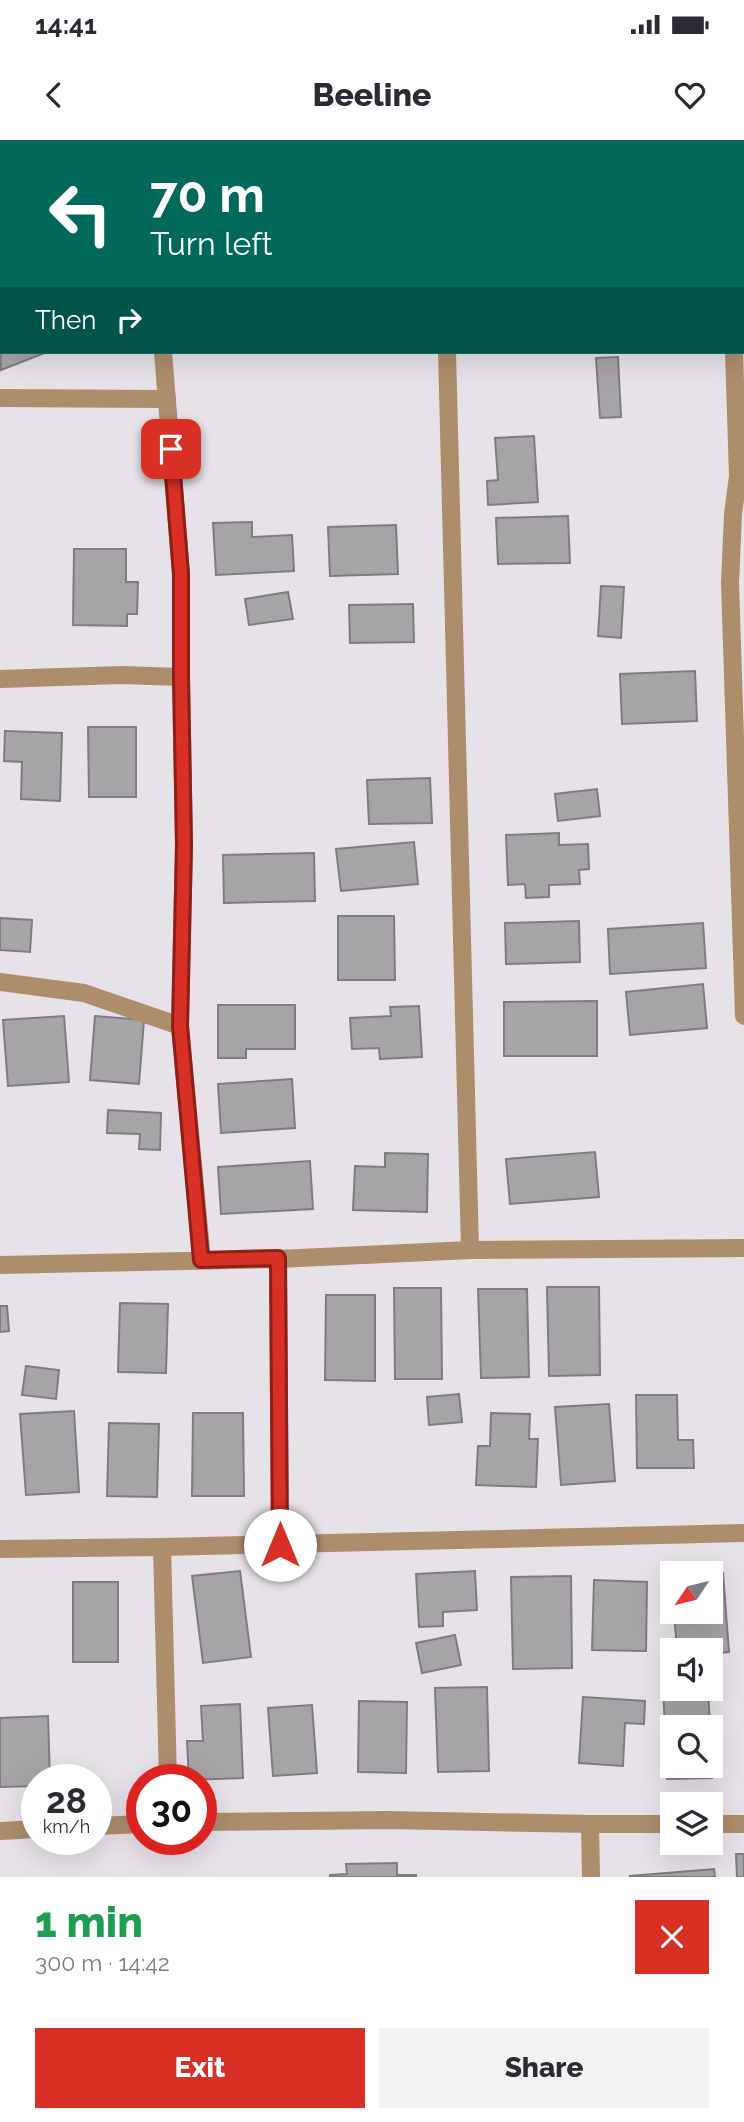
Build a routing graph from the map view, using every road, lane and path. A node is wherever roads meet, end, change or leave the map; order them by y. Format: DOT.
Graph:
graph roads {
  1 [pos="163,354"];
  2 [pos="447,354"];
  3 [pos="734,354"];
  4 [pos="0,398"];
  5 [pos="167,399"];
  6 [pos="181,677"];
  7 [pos="0,679"];
  8 [pos="0,982"];
  9 [pos="744,1016"];
  10 [pos="180,1026"];
  11 [pos="744,1248"];
  12 [pos="470,1250"];
  13 [pos="278,1258"];
  14 [pos="201,1260"];
  15 [pos="0,1265"];
  16 [pos="744,1533"];
  17 [pos="280,1545"];
  18 [pos="162,1547"];
  19 [pos="0,1549"];
  20 [pos="168,1764"];
  21 [pos="217,1822"];
  22 [pos="590,1824"];
  23 [pos="660,1824"];
  24 [pos="723,1824"];
  25 [pos="744,1824"];
  26 [pos="21,1830"];
  27 [pos="0,1831"];
  28 [pos="590,1877"];
  1 -- 5 [label="street"];
  2 -- 12 [label="street"];
  3 -- 9 [label="street"];
  4 -- 5 [label="street"];
  5 -- 6 [label="street"];
  6 -- 7 [label="street"];
  6 -- 10 [label="street"];
  8 -- 10 [label="street"];
  10 -- 14 [label="street"];
  11 -- 12 [label="street"];
  12 -- 13 [label="street"];
  13 -- 14 [label="street"];
  13 -- 17 [label="street"];
  14 -- 15 [label="street"];
  16 -- 17 [label="street"];
  17 -- 18 [label="street"];
  18 -- 19 [label="street"];
  18 -- 20 [label="street"];
  21 -- 22 [label="street"];
  22 -- 23 [label="street"];
  22 -- 28 [label="street"];
  24 -- 25 [label="street"];
  26 -- 27 [label="street"];
}
